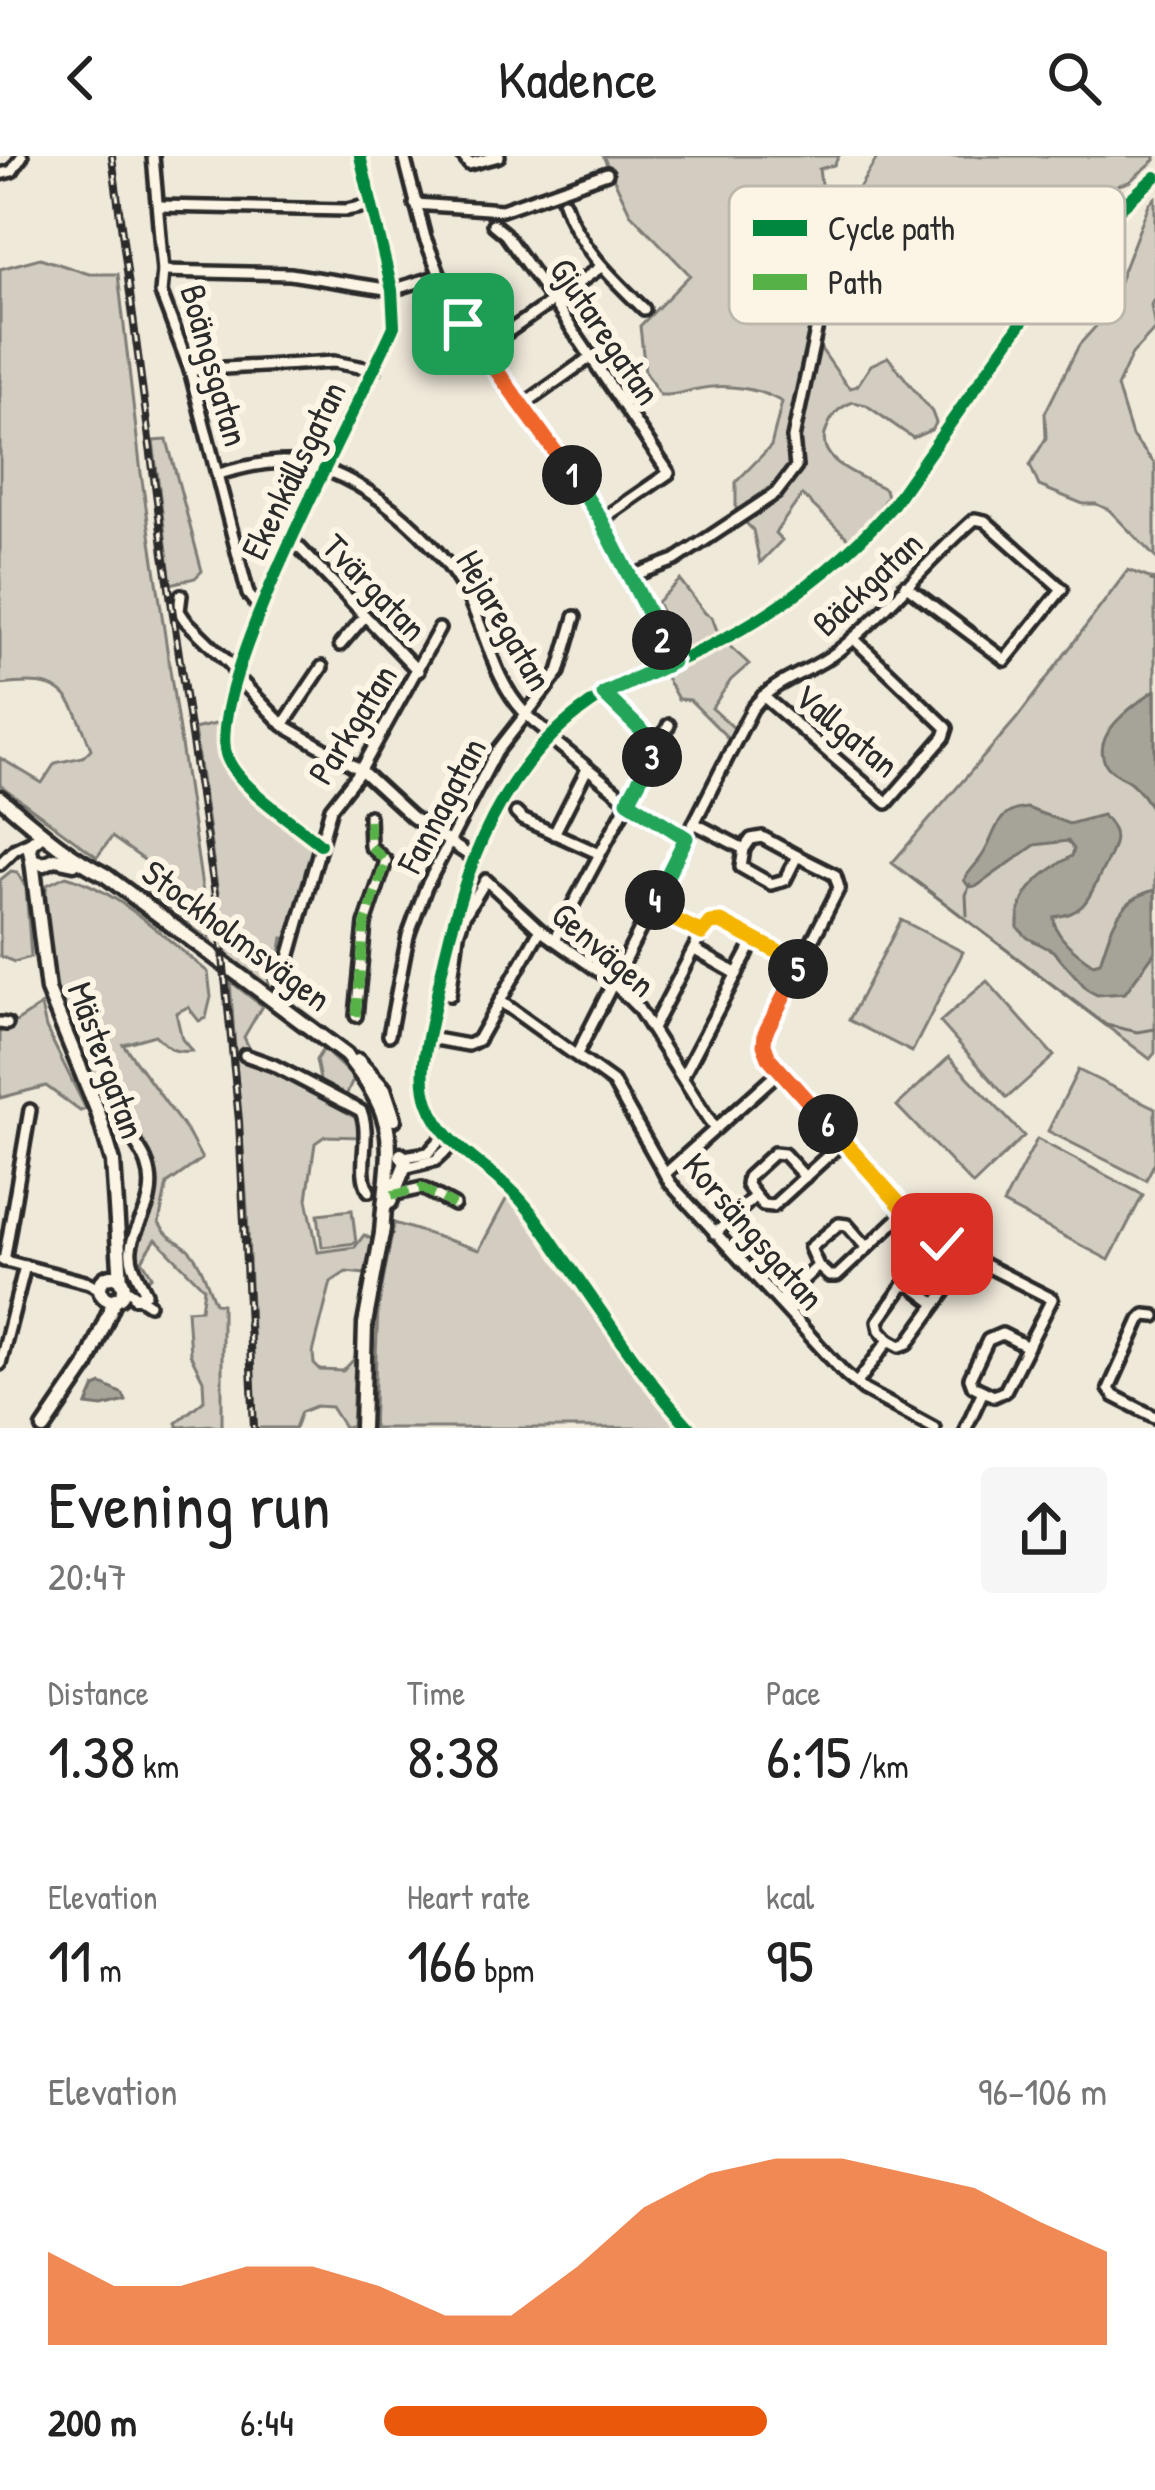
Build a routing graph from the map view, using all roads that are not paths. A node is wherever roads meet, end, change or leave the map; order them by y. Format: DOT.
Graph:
graph roads {
  1 [pos="22,156"];
  2 [pos="153,156"];
  3 [pos="360,156"];
  4 [pos="404,156"];
  5 [pos="463,156"];
  6 [pos="499,156"];
  7 [pos="607,173"];
  8 [pos="0,175"];
  9 [pos="1155,178"];
  10 [pos="564,202"];
  11 [pos="415,204"];
  12 [pos="1125,204"];
  13 [pos="371,205"];
  14 [pos="158,206"];
  15 [pos="493,224"];
  16 [pos="601,267"];
  17 [pos="163,271"];
  18 [pos="437,276"];
  19 [pos="392,290"];
  20 [pos="553,301"];
  21 [pos="644,309"];
  22 [pos="817,324"];
  23 [pos="1020,324"];
  24 [pos="482,350"];
  25 [pos="592,356"];
  26 [pos="190,370"];
  27 [pos="375,370"];
  28 [pos="523,405"];
  29 [pos="326,471"];
  30 [pos="218,474"];
  31 [pos="601,520"];
  32 [pos="292,540"];
  33 [pos="632,576"];
  34 [pos="905,584"];
  35 [pos="181,595"];
  36 [pos="260,609"];
  37 [pos="365,616"];
  38 [pos="574,616"];
  39 [pos="440,629"];
  40 [pos="854,638"];
  41 [pos="340,645"];
  42 [pos="672,662"];
  43 [pos="322,667"];
  44 [pos="418,671"];
  45 [pos="236,676"];
  46 [pos="604,694"];
  47 [pos="763,696"];
  48 [pos="525,713"];
  49 [pos="283,725"];
  50 [pos="669,725"];
  51 [pos="556,741"];
  52 [pos="658,747"];
  53 [pos="361,770"];
  54 [pos="587,770"];
  55 [pos="628,801"];
  56 [pos="5,802"];
  57 [pos="516,812"];
  58 [pos="369,816"];
  59 [pos="694,823"];
  60 [pos="554,834"];
  61 [pos="686,838"];
  62 [pos="448,842"];
  63 [pos="320,844"];
  64 [pos="33,847"];
  65 [pos="744,849"];
  66 [pos="600,854"];
  67 [pos="55,855"];
  68 [pos="796,856"];
  69 [pos="472,858"];
  70 [pos="0,864"];
  71 [pos="38,890"];
  72 [pos="651,908"];
  73 [pos="540,930"];
  74 [pos="702,933"];
  75 [pos="754,939"];
  76 [pos="554,940"];
  77 [pos="694,950"];
  78 [pos="801,964"];
  79 [pos="737,974"];
  80 [pos="613,982"];
  81 [pos="280,989"];
  82 [pos="450,995"];
  83 [pos="500,1001"];
  84 [pos="356,1016"];
  85 [pos="652,1028"];
  86 [pos="388,1035"];
  87 [pos="429,1038"];
  88 [pos="577,1054"];
  89 [pos="245,1055"];
  90 [pos="780,1071"];
  91 [pos="682,1076"];
  92 [pos="30,1110"];
  93 [pos="119,1122"];
  94 [pos="715,1128"];
  95 [pos="450,1139"];
  96 [pos="844,1141"];
  97 [pos="367,1158"];
  98 [pos="396,1163"];
  99 [pos="664,1174"];
  100 [pos="805,1177"];
  101 [pos="369,1191"];
  102 [pos="392,1196"];
  103 [pos="755,1196"];
  104 [pos="454,1204"];
  105 [pos="906,1211"];
  106 [pos="382,1234"];
  107 [pos="716,1234"];
  108 [pos="868,1248"];
  109 [pos="970,1257"];
  110 [pos="2,1260"];
  111 [pos="25,1266"];
  112 [pos="818,1266"];
  113 [pos="109,1288"];
  114 [pos="135,1298"];
  115 [pos="778,1302"];
  116 [pos="149,1304"];
  117 [pos="936,1304"];
  118 [pos="1155,1316"];
  119 [pos="890,1340"];
  120 [pos="1028,1347"];
  121 [pos="0,1364"];
  122 [pos="856,1383"];
  123 [pos="983,1391"];
  124 [pos="1155,1417"];
  125 [pos="44,1427"];
  126 [pos="362,1428"];
  127 [pos="690,1428"];
  128 [pos="934,1428"];
  129 [pos="967,1428"];
  1 -- 8 [label="street"];
  2 -- 14 [label="street, Boängsgatan"];
  3 -- 13 [label="street"];
  4 -- 11 [label="street"];
  5 -- 6 [label="street"];
  7 -- 11 [label="street"];
  9 -- 12 [label="street"];
  10 -- 16 [label="street"];
  11 -- 18 [label="street"];
  13 -- 14 [label="street"];
  13 -- 19 [label="street"];
  14 -- 17 [label="street, Boängsgatan"];
  15 -- 20 [label="street, Gjutaregatan"];
  16 -- 20 [label="street"];
  16 -- 21 [label="street"];
  17 -- 19 [label="street"];
  17 -- 26 [label="street, Boängsgatan"];
  18 -- 19 [label="street"];
  18 -- 24 [label="street"];
  19 -- 27 [label="street, Ekenkällsgatan"];
  20 -- 24 [label="street"];
  20 -- 25 [label="street, Gjutaregatan"];
  22 -- 33 [label="street"];
  23 -- 42 [label="street"];
  24 -- 28 [label="street"];
  25 -- 28 [label="street"];
  25 -- 31 [label="street, Gjutaregatan"];
  26 -- 27 [label="street"];
  26 -- 30 [label="street, Boängsgatan"];
  27 -- 29 [label="street, Ekenkällsgatan"];
  28 -- 31 [label="street"];
  29 -- 30 [label="street, Hejaregatan"];
  29 -- 32 [label="street, Ekenkällsgatan"];
  29 -- 48 [label="street, Hejaregatan"];
  30 -- 36 [label="street, Boängsgatan"];
  31 -- 33 [label="street"];
  32 -- 36 [label="street, Ekenkällsgatan"];
  32 -- 37 [label="street, Tvärgatan"];
  33 -- 42 [label="street"];
  34 -- 34 [label="street, Bäckgatan"];
  34 -- 40 [label="street, Bäckgatan"];
  35 -- 45 [label="street"];
  36 -- 45 [label="street, Ekenkällsgatan"];
  37 -- 41 [label="street"];
  37 -- 44 [label="street, Tvärgatan"];
  38 -- 48 [label="street, Fannagatan"];
  39 -- 44 [label="street, Parkgatan"];
  40 -- 47 [label="street, Bäckgatan"];
  40 -- 47 [label="street, Vallgatan"];
  42 -- 46 [label="street"];
  43 -- 49 [label="street"];
  44 -- 53 [label="street, Parkgatan"];
  45 -- 49 [label="street"];
  45 -- 63 [label="street, Ekenkällsgatan"];
  46 -- 51 [label="street"];
  46 -- 52 [label="street"];
  47 -- 59 [label="street, Bäckgatan"];
  48 -- 51 [label="street, Hejaregatan"];
  48 -- 62 [label="street, Fannagatan"];
  49 -- 53 [label="street"];
  50 -- 52 [label="street"];
  51 -- 54 [label="street, Hejaregatan"];
  51 -- 69 [label="street"];
  52 -- 55 [label="street"];
  53 -- 62 [label="street"];
  53 -- 63 [label="street, Parkgatan"];
  54 -- 55 [label="street, Hejaregatan"];
  54 -- 60 [label="street"];
  55 -- 61 [label="street, Hejaregatan"];
  55 -- 66 [label="street"];
  56 -- 64 [label="main road"];
  57 -- 60 [label="street"];
  58 -- 84 [label="street, Fannagatan"];
  59 -- 61 [label="street, Bäckgatan"];
  59 -- 65 [label="street"];
  60 -- 66 [label="street"];
  61 -- 72 [label="street, Bäckgatan"];
  62 -- 69 [label="street"];
  62 -- 86 [label="street, Fannagatan"];
  63 -- 81 [label="street, Parkgatan"];
  64 -- 67 [label="main road"];
  64 -- 67 [label="main road, Stockholmsvägen"];
  64 -- 70 [label="street"];
  64 -- 71 [label="main road, Mästergatan"];
  65 -- 68 [label="street"];
  65 -- 68 [label="street"];
  66 -- 76 [label="street"];
  67 -- 71 [label="main road"];
  67 -- 98 [label="main road, Stockholmsvägen"];
  68 -- 78 [label="street"];
  69 -- 87 [label="street"];
  71 -- 113 [label="main road, Mästergatan"];
  72 -- 74 [label="street"];
  72 -- 80 [label="street, Bäckgatan"];
  73 -- 76 [label="street, Genvägen"];
  73 -- 82 [label="street, Genvägen"];
  73 -- 83 [label="street"];
  74 -- 75 [label="street"];
  74 -- 77 [label="street"];
  75 -- 78 [label="street"];
  75 -- 79 [label="street"];
  76 -- 80 [label="street, Genvägen"];
  77 -- 79 [label="street"];
  77 -- 85 [label="street"];
  78 -- 90 [label="street"];
  79 -- 91 [label="street"];
  80 -- 85 [label="street, Genvägen"];
  80 -- 88 [label="street, Bäckgatan"];
  83 -- 87 [label="street"];
  83 -- 88 [label="street, Korsängsgatan"];
  85 -- 91 [label="street, Genvägen"];
  87 -- 95 [label="street"];
  88 -- 99 [label="street, Korsängsgatan"];
  89 -- 97 [label="street"];
  90 -- 94 [label="street"];
  90 -- 96 [label="street"];
  91 -- 94 [label="street, Genvägen"];
  92 -- 110 [label="street"];
  93 -- 114 [label="street"];
  94 -- 99 [label="street"];
  95 -- 98 [label="street"];
  95 -- 127 [label="street"];
  96 -- 100 [label="street"];
  96 -- 105 [label="street"];
  97 -- 98 [label="street"];
  97 -- 101 [label="street"];
  98 -- 102 [label="main road"];
  98 -- 106 [label="main road"];
  99 -- 107 [label="street, Korsängsgatan"];
  100 -- 103 [label="street"];
  100 -- 103 [label="street"];
  102 -- 104 [label="street"];
  102 -- 106 [label="main road"];
  103 -- 107 [label="street"];
  105 -- 108 [label="street"];
  105 -- 109 [label="street"];
  106 -- 126 [label="main road"];
  107 -- 115 [label="street, Korsängsgatan"];
  108 -- 112 [label="street"];
  108 -- 112 [label="street"];
  109 -- 117 [label="street"];
  109 -- 120 [label="street"];
  110 -- 111 [label="street"];
  111 -- 113 [label="street"];
  111 -- 121 [label="street"];
  112 -- 115 [label="street"];
  113 -- 114 [label="street"];
  113 -- 125 [label="main road, Mästergatan"];
  114 -- 116 [label="street"];
  115 -- 122 [label="street, Korsängsgatan"];
  117 -- 119 [label="street"];
  117 -- 119 [label="street"];
  118 -- 124 [label="street"];
  119 -- 122 [label="street"];
  120 -- 123 [label="street"];
  120 -- 123 [label="street"];
  122 -- 128 [label="street, Korsängsgatan"];
  123 -- 129 [label="street"];
}
